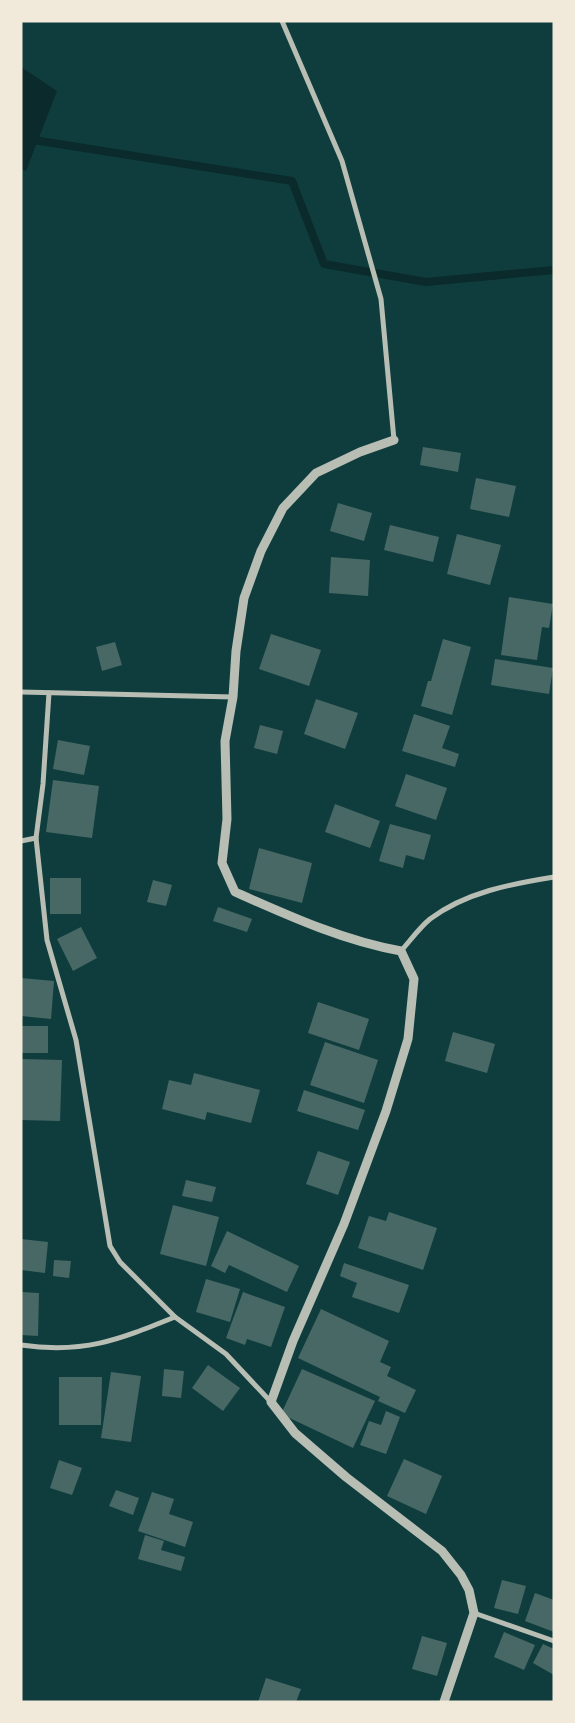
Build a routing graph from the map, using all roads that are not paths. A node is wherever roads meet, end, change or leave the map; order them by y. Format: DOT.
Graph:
graph roads {
  1 [pos="282,21"];
  2 [pos="394,440"];
  3 [pos="21,692"];
  4 [pos="49,693"];
  5 [pos="233,697"];
  6 [pos="36,838"];
  7 [pos="21,841"];
  8 [pos="554,877"];
  9 [pos="401,951"];
  10 [pos="175,1317"];
  11 [pos="21,1345"];
  12 [pos="271,1402"];
  13 [pos="474,1613"];
  14 [pos="554,1641"];
  15 [pos="444,1702"];
  1 -- 2 [label="street"];
  2 -- 5 [label="street"];
  3 -- 4 [label="street"];
  4 -- 5 [label="street"];
  4 -- 6 [label="street"];
  5 -- 9 [label="street"];
  6 -- 7 [label="street"];
  6 -- 10 [label="street"];
  8 -- 9 [label="street"];
  9 -- 12 [label="street"];
  10 -- 11 [label="street"];
  10 -- 12 [label="street"];
  12 -- 13 [label="street"];
  13 -- 14 [label="street"];
  13 -- 15 [label="street"];
}
